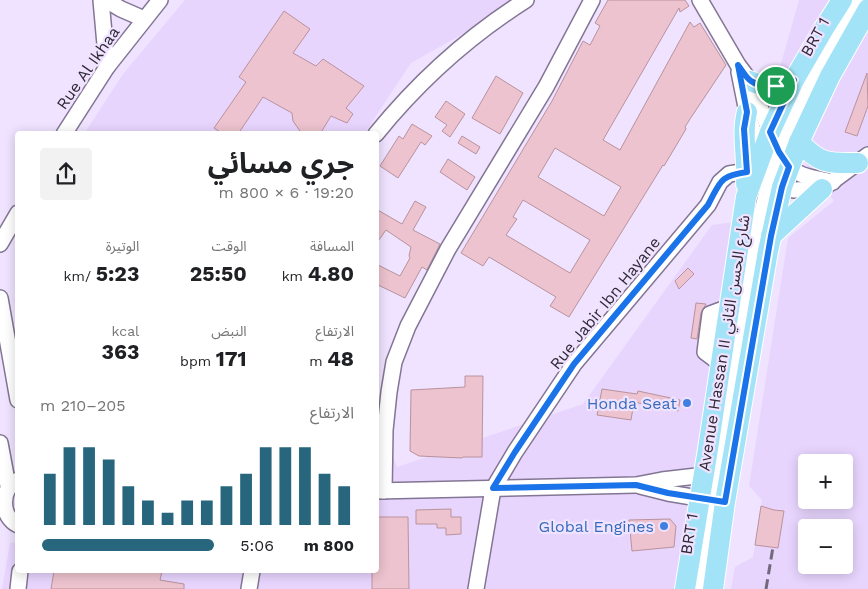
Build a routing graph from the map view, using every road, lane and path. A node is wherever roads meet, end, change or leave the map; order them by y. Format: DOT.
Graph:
graph roads {
  1 [pos="100,0"];
  2 [pos="106,0"];
  3 [pos="160,0"];
  4 [pos="526,0"];
  5 [pos="592,0"];
  6 [pos="700,0"];
  7 [pos="842,0"];
  8 [pos="857,0"];
  9 [pos="868,10"];
  10 [pos="144,19"];
  11 [pos="106,67"];
  12 [pos="744,73"];
  13 [pos="794,80"];
  14 [pos="747,112"];
  15 [pos="66,131"];
  16 [pos="378,131"];
  17 [pos="770,132"];
  18 [pos="799,142"];
  19 [pos="863,159"];
  20 [pos="769,162"];
  21 [pos="777,182"];
  22 [pos="828,185"];
  23 [pos="15,218"];
  24 [pos="771,236"];
  25 [pos="0,244"];
  26 [pos="0,298"];
  27 [pos="15,383"];
  28 [pos="0,443"];
  29 [pos="717,474"];
  30 [pos="10,484"];
  31 [pos="636,485"];
  32 [pos="493,488"];
  33 [pos="380,491"];
  34 [pos="712,500"];
  35 [pos="11,522"];
  36 [pos="20,573"];
  37 [pos="252,573"];
  38 [pos="18,589"];
  39 [pos="249,589"];
  40 [pos="476,589"];
  41 [pos="685,589"];
  42 [pos="697,589"];
  43 [pos="713,589"];
  1 -- 11 [label="street"];
  2 -- 10 [label="street"];
  3 -- 10 [label="street, Rue Al Ikhaa"];
  4 -- 16 [label="street"];
  5 -- 33 [label="street"];
  6 -- 12 [label="street"];
  7 -- 13 [label="main road"];
  8 -- 20 [label="street, BRT 1"];
  9 -- 18 [label="main road"];
  10 -- 11 [label="street, Rue Al Ikhaa"];
  11 -- 15 [label="street, Rue Al Ikhaa"];
  12 -- 13 [label="main road"];
  12 -- 14 [label="street"];
  12 -- 17 [label="street"];
  13 -- 17 [label="main road"];
  14 -- 20 [label="main road"];
  17 -- 20 [label="main road"];
  18 -- 19 [label="main road"];
  18 -- 20 [label="main road"];
  19 -- 22 [label="street"];
  20 -- 21 [label="main road, Avenue Hassan II شارع الحسن الثاني"];
  20 -- 21 [label="street"];
  20 -- 22 [label="street"];
  20 -- 29 [label="main road, Avenue Hassan II شارع الحسن الثاني"];
  20 -- 32 [label="street, Rue Jabir Ibn Hayane"];
  21 -- 22 [label="street"];
  21 -- 24 [label="main road, Avenue Hassan II شارع الحسن الثاني"];
  21 -- 29 [label="street"];
  22 -- 24 [label="main road"];
  23 -- 25 [label="street"];
  24 -- 29 [label="main road, Avenue Hassan II شارع الحسن الثاني"];
  26 -- 27 [label="street"];
  28 -- 30 [label="street"];
  29 -- 31 [label="street"];
  29 -- 34 [label="main road, Avenue Hassan II شارع الحسن الثاني"];
  30 -- 35 [label="street"];
  31 -- 32 [label="street"];
  31 -- 34 [label="street"];
  32 -- 33 [label="street"];
  32 -- 40 [label="street, Rue Jabir Ibn Hayane"];
  34 -- 41 [label="main road, Avenue Hassan II شارع الحسن الثاني"];
  34 -- 42 [label="street, BRT 1"];
  34 -- 43 [label="main road, Avenue Hassan II شارع الحسن الثاني"];
  36 -- 38 [label="street"];
  37 -- 39 [label="street"];
}
